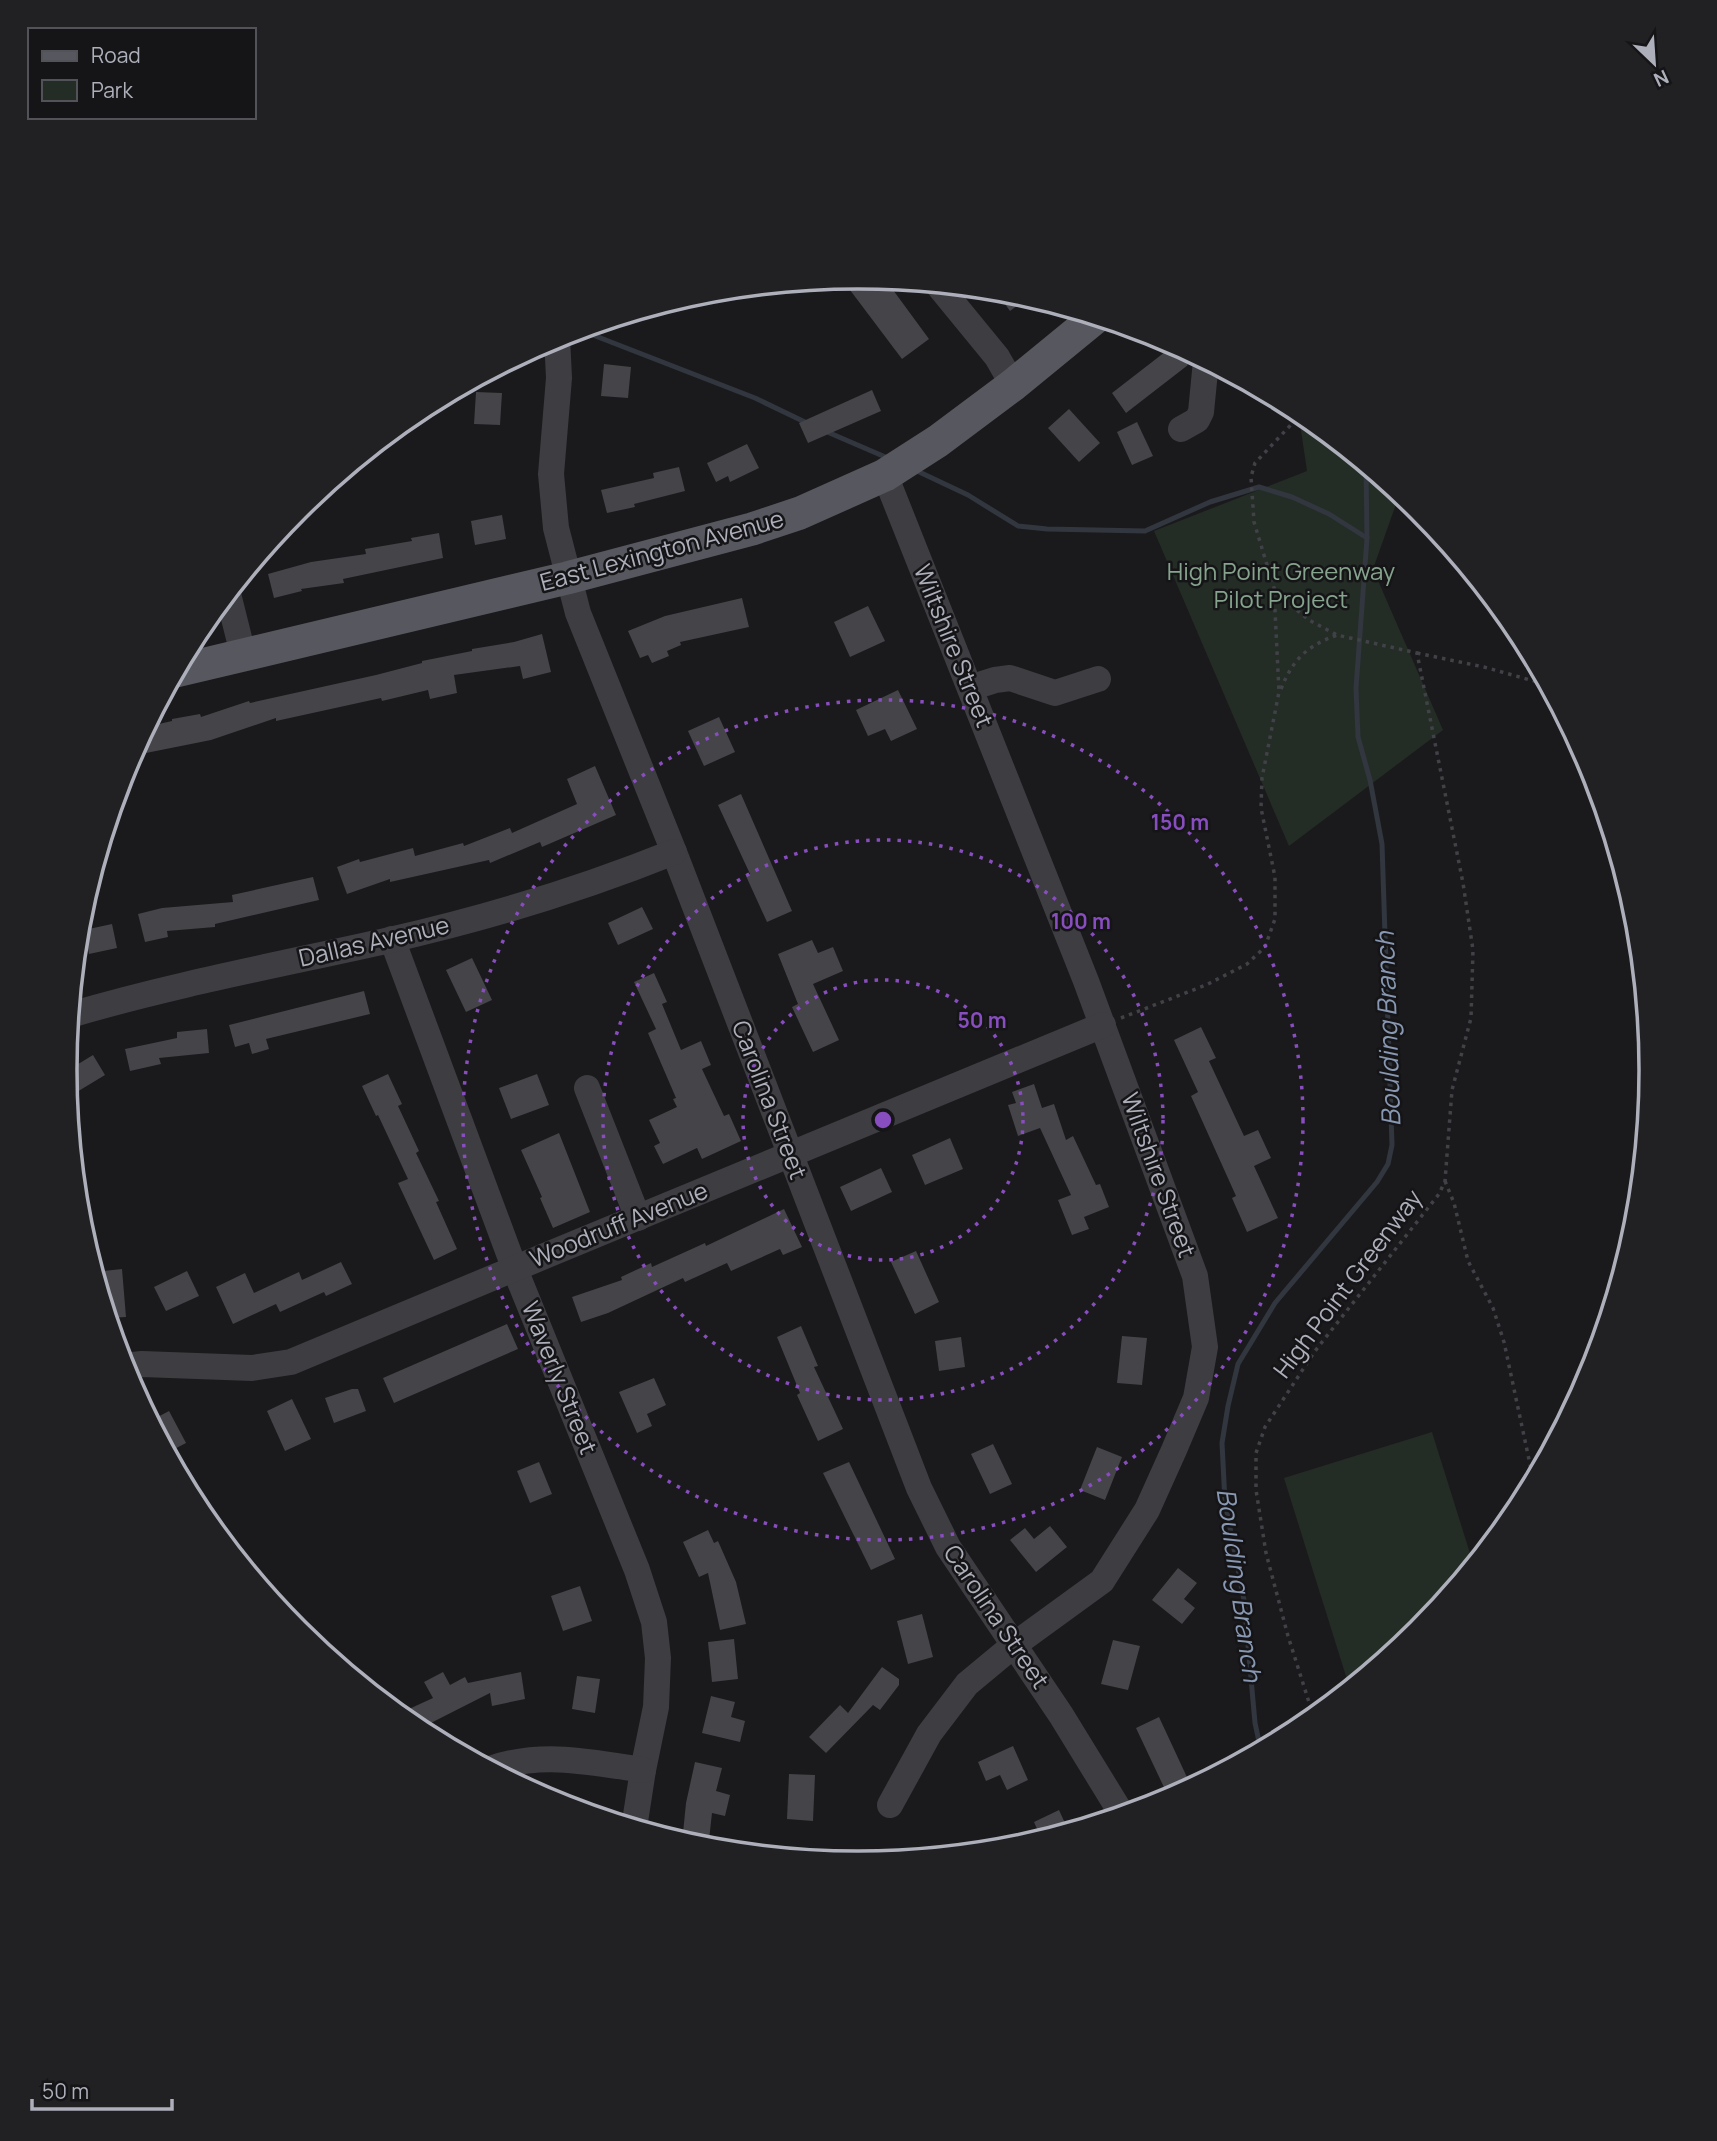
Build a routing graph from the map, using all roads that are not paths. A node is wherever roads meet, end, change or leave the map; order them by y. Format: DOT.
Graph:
graph roads {
  1 [pos="946,295"];
  2 [pos="1088,324"];
  3 [pos="558,349"];
  4 [pos="1205,371"];
  5 [pos="1013,384"];
  6 [pos="1181,429"];
  7 [pos="885,475"];
  8 [pos="567,578"];
  9 [pos="231,605"];
  10 [pos="243,654"];
  11 [pos="190,668"];
  12 [pos="1098,679"];
  13 [pos="970,688"];
  14 [pos="674,852"];
  15 [pos="392,939"];
  16 [pos="80,1013"];
  17 [pos="1103,1025"];
  18 [pos="587,1088"];
  19 [pos="791,1156"];
  20 [pos="638,1218"];
  21 [pos="514,1267"];
  22 [pos="134,1365"];
  23 [pos="1014,1645"];
  24 [pos="502,1765"];
  25 [pos="643,1770"];
  26 [pos="890,1805"];
  27 [pos="1118,1808"];
  28 [pos="635,1819"];
  1 -- 5 [label="street"];
  2 -- 5 [label="main road, East Lexington Avenue"];
  3 -- 8 [label="street, Carolina Street"];
  4 -- 6 [label="street"];
  5 -- 7 [label="main road, East Lexington Avenue"];
  7 -- 8 [label="main road, East Lexington Avenue"];
  7 -- 13 [label="street, Wiltshire Street"];
  8 -- 10 [label="main road, East Lexington Avenue"];
  8 -- 14 [label="street, Carolina Street"];
  9 -- 10 [label="street"];
  10 -- 11 [label="main road, East Lexington Avenue"];
  12 -- 13 [label="street"];
  13 -- 17 [label="street, Wiltshire Street"];
  14 -- 15 [label="street, Dallas Avenue"];
  14 -- 19 [label="street, Carolina Street"];
  15 -- 16 [label="street, Dallas Avenue"];
  15 -- 21 [label="street, Waverly Street"];
  17 -- 19 [label="street, Woodruff Avenue"];
  17 -- 23 [label="street, Wiltshire Street"];
  18 -- 20 [label="street"];
  19 -- 20 [label="street, Woodruff Avenue"];
  19 -- 23 [label="street, Carolina Street"];
  20 -- 21 [label="street, Woodruff Avenue"];
  21 -- 22 [label="street, Woodruff Avenue"];
  21 -- 25 [label="street, Waverly Street"];
  23 -- 26 [label="street, Wiltshire Street"];
  23 -- 27 [label="street, Carolina Street"];
  24 -- 25 [label="street"];
  25 -- 28 [label="street, Waverly Street"];
}
